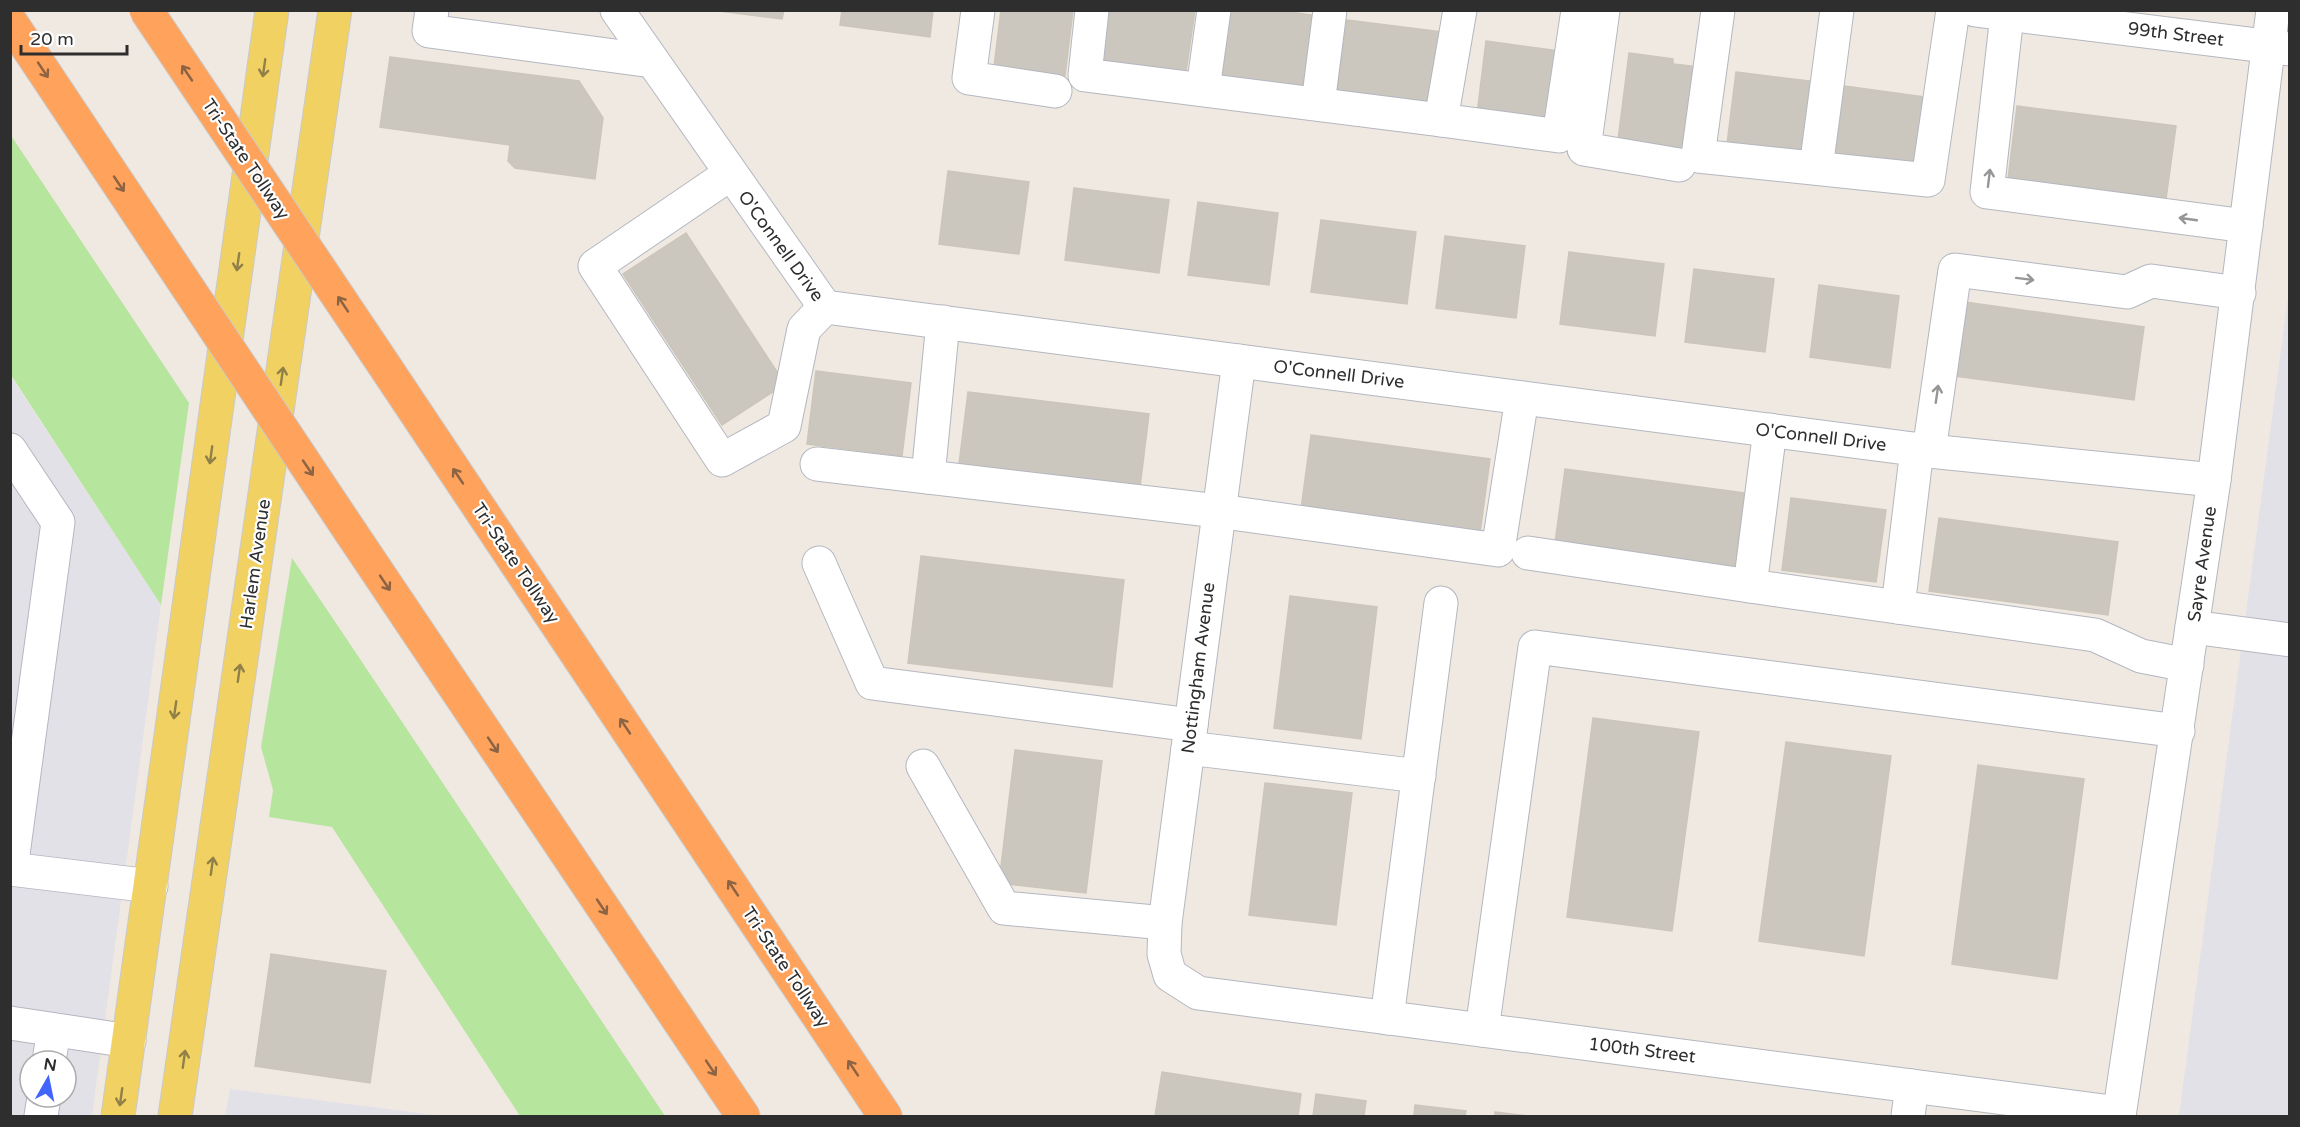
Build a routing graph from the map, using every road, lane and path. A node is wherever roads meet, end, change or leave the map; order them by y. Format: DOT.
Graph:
graph roads {
  1 [pos="146,10"];
  2 [pos="272,10"];
  3 [pos="335,10"];
  4 [pos="432,10"];
  5 [pos="617,10"];
  6 [pos="978,10"];
  7 [pos="1092,10"];
  8 [pos="1214,10"];
  9 [pos="1330,10"];
  10 [pos="1460,10"];
  11 [pos="1578,10"];
  12 [pos="1603,10"];
  13 [pos="1718,10"];
  14 [pos="1837,10"];
  15 [pos="1953,10"];
  16 [pos="1975,10"];
  17 [pos="2273,10"];
  18 [pos="2007,15"];
  19 [pos="10,21"];
  20 [pos="2279,47"];
  21 [pos="652,61"];
  22 [pos="1203,89"];
  23 [pos="1055,91"];
  24 [pos="1318,104"];
  25 [pos="1441,120"];
  26 [pos="1679,165"];
  27 [pos="1816,168"];
  28 [pos="730,174"];
  29 [pos="2246,226"];
  30 [pos="2239,293"];
  31 [pos="825,307"];
  32 [pos="943,322"];
  33 [pos="1239,361"];
  34 [pos="1522,398"];
  35 [pos="1770,430"];
  36 [pos="10,450"];
  37 [pos="1923,450"];
  38 [pos="817,464"];
  39 [pos="928,477"];
  40 [pos="2214,480"];
  41 [pos="1218,511"];
  42 [pos="1528,553"];
  43 [pos="819,563"];
  44 [pos="1750,586"];
  45 [pos="1441,603"];
  46 [pos="1898,607"];
  47 [pos="2192,627"];
  48 [pos="2289,640"];
  49 [pos="2187,665"];
  50 [pos="2178,731"];
  51 [pos="1190,737"];
  52 [pos="923,766"];
  53 [pos="1419,777"];
  54 [pos="11,869"];
  55 [pos="151,886"];
  56 [pos="1165,923"];
  57 [pos="1170,975"];
  58 [pos="1387,1018"];
  59 [pos="10,1023"];
  60 [pos="1482,1030"];
  61 [pos="129,1041"];
  62 [pos="52,1045"];
  63 [pos="1910,1101"];
  64 [pos="2119,1115"];
  65 [pos="118,1116"];
  66 [pos="175,1116"];
  67 [pos="743,1116"];
  68 [pos="885,1116"];
  68 -- 1 [label="highway, Tri-State Tollway, one-way, bridge"];
  2 -- 55 [label="main road, one-way"];
  66 -- 3 [label="main road, Harlem Avenue, one-way"];
  4 -- 21 [label="street"];
  5 -- 21 [label="street, O'Connell Drive"];
  6 -- 23 [label="street"];
  7 -- 22 [label="street"];
  8 -- 22 [label="street"];
  9 -- 24 [label="street"];
  10 -- 25 [label="street"];
  11 -- 25 [label="street"];
  12 -- 26 [label="street"];
  13 -- 27 [label="street"];
  14 -- 27 [label="street"];
  15 -- 27 [label="street"];
  16 -- 18 [label="street, 99th Street"];
  17 -- 20 [label="street, Sayre Avenue"];
  18 -- 20 [label="street, 99th Street"];
  29 -- 18 [label="street, one-way"];
  19 -- 67 [label="highway, one-way, bridge"];
  20 -- 29 [label="street, Sayre Avenue"];
  21 -- 28 [label="street, O'Connell Drive"];
  22 -- 24 [label="street"];
  24 -- 25 [label="street"];
  28 -- 31 [label="street, O'Connell Drive"];
  28 -- 31 [label="street"];
  29 -- 30 [label="street, Sayre Avenue"];
  37 -- 30 [label="street, one-way"];
  30 -- 40 [label="street, Sayre Avenue"];
  31 -- 32 [label="street, O'Connell Drive"];
  32 -- 33 [label="street, O'Connell Drive"];
  32 -- 39 [label="street"];
  33 -- 34 [label="street, O'Connell Drive"];
  33 -- 41 [label="street, Nottingham Avenue"];
  34 -- 35 [label="street, O'Connell Drive"];
  34 -- 41 [label="street"];
  35 -- 37 [label="street, O'Connell Drive"];
  35 -- 44 [label="street"];
  36 -- 54 [label="street"];
  37 -- 40 [label="street, O'Connell Drive"];
  37 -- 46 [label="street"];
  38 -- 39 [label="street"];
  39 -- 41 [label="street"];
  40 -- 47 [label="street, Sayre Avenue"];
  41 -- 51 [label="street, Nottingham Avenue"];
  42 -- 44 [label="street"];
  43 -- 51 [label="street"];
  44 -- 46 [label="street"];
  45 -- 53 [label="street"];
  46 -- 49 [label="street"];
  47 -- 48 [label="street"];
  47 -- 49 [label="street, Sayre Avenue"];
  49 -- 50 [label="street, Sayre Avenue"];
  50 -- 60 [label="street"];
  50 -- 64 [label="street, Sayre Avenue"];
  51 -- 53 [label="street"];
  51 -- 56 [label="street, Nottingham Avenue"];
  52 -- 56 [label="street"];
  53 -- 58 [label="street"];
  54 -- 55 [label="street"];
  55 -- 61 [label="main road"];
  56 -- 57 [label="street, Nottingham Avenue"];
  57 -- 58 [label="street, 100th Street"];
  58 -- 60 [label="street, 100th Street"];
  59 -- 62 [label="street"];
  60 -- 63 [label="street, 100th Street"];
  61 -- 62 [label="street"];
  61 -- 65 [label="main road, one-way"];
  63 -- 64 [label="street, 100th Street"];
}
